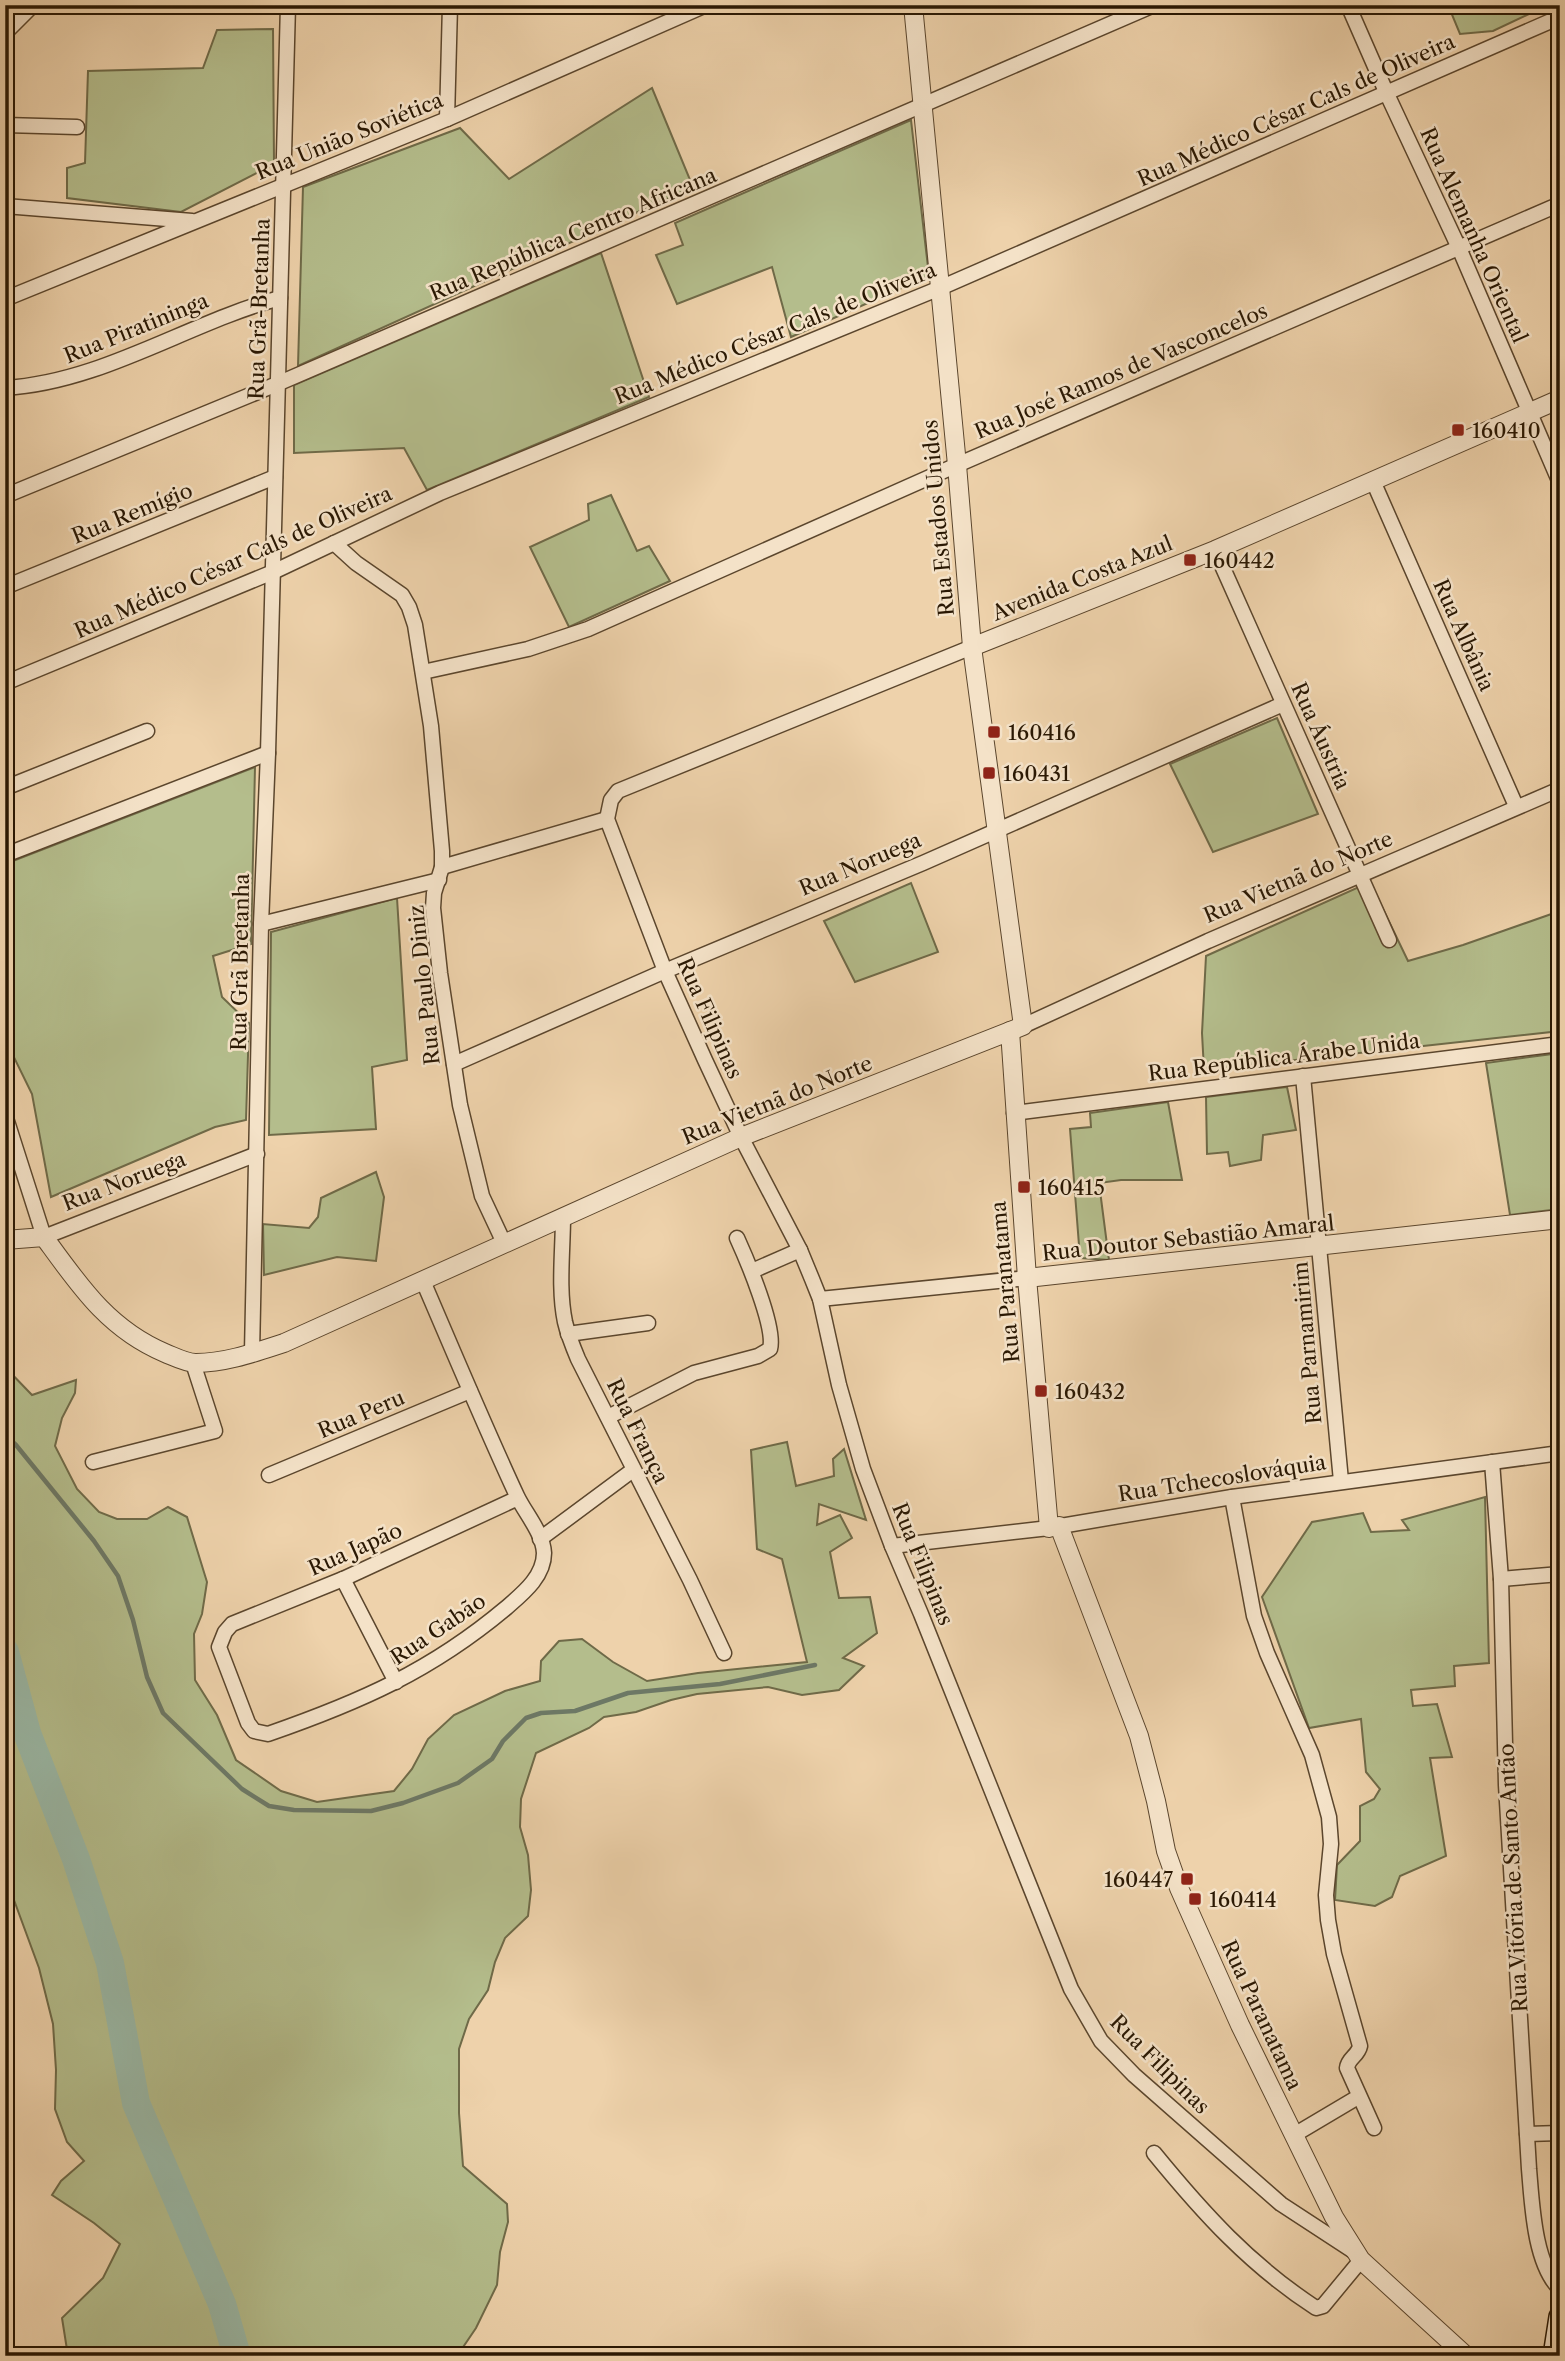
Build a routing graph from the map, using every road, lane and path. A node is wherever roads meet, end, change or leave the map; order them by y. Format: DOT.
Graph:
graph roads {
  1 [pos="33,5"];
  2 [pos="288,5"];
  3 [pos="450,5"];
  4 [pos="706,5"];
  5 [pos="913,5"];
  6 [pos="1154,5"];
  7 [pos="1348,5"];
  8 [pos="1560,18"];
  9 [pos="5,33"];
  10 [pos="1387,94"];
  11 [pos="922,106"];
  12 [pos="447,118"];
  13 [pos="5,125"];
  14 [pos="77,127"];
  15 [pos="284,185"];
  16 [pos="1560,204"];
  17 [pos="5,206"];
  18 [pos="198,222"];
  19 [pos="1459,248"];
  20 [pos="940,288"];
  21 [pos="280,298"];
  22 [pos="5,299"];
  23 [pos="277,384"];
  24 [pos="5,388"];
  25 [pos="1560,399"];
  26 [pos="1528,413"];
  27 [pos="957,465"];
  28 [pos="275,477"];
  29 [pos="1373,481"];
  30 [pos="1560,483"];
  31 [pos="5,496"];
  32 [pos="334,543"];
  33 [pos="1215,550"];
  34 [pos="273,572"];
  35 [pos="5,587"];
  36 [pos="972,647"];
  37 [pos="423,672"];
  38 [pos="5,683"];
  39 [pos="1283,704"];
  40 [pos="147,731"];
  41 [pos="268,753"];
  42 [pos="5,788"];
  43 [pos="1560,789"];
  44 [pos="1516,806"];
  45 [pos="607,819"];
  46 [pos="997,830"];
  47 [pos="5,855"];
  48 [pos="440,873"];
  49 [pos="1361,875"];
  50 [pos="261,924"];
  51 [pos="1389,940"];
  52 [pos="665,971"];
  53 [pos="1016,1028"];
  54 [pos="1560,1044"];
  55 [pos="454,1064"];
  56 [pos="1303,1076"];
  57 [pos="1014,1113"];
  58 [pos="5,1115"];
  59 [pos="741,1137"];
  60 [pos="257,1154"];
  61 [pos="563,1216"];
  62 [pos="1560,1219"];
  63 [pos="44,1237"];
  64 [pos="737,1238"];
  65 [pos="5,1240"];
  66 [pos="504,1243"];
  67 [pos="1320,1247"];
  68 [pos="800,1250"];
  69 [pos="752,1271"];
  70 [pos="1027,1278"];
  71 [pos="423,1281"];
  72 [pos="820,1299"];
  73 [pos="648,1323"];
  74 [pos="568,1334"];
  75 [pos="253,1353"];
  76 [pos="193,1363"];
  77 [pos="470,1391"];
  78 [pos="608,1417"];
  79 [pos="1560,1452"];
  80 [pos="1492,1461"];
  81 [pos="93,1462"];
  82 [pos="633,1471"];
  83 [pos="269,1475"];
  84 [pos="1341,1481"];
  85 [pos="1232,1497"];
  86 [pos="518,1499"];
  87 [pos="1054,1527"];
  88 [pos="540,1539"];
  89 [pos="892,1546"];
  90 [pos="1560,1574"];
  91 [pos="343,1579"];
  92 [pos="1501,1579"];
  93 [pos="219,1647"];
  94 [pos="724,1653"];
  95 [pos="396,1682"];
  96 [pos="1358,2097"];
  97 [pos="1374,2129"];
  98 [pos="1560,2133"];
  99 [pos="1527,2134"];
  100 [pos="1294,2135"];
  101 [pos="1154,2153"];
  102 [pos="1359,2257"];
  103 [pos="1560,2289"];
  104 [pos="1560,2317"];
  105 [pos="1466,2356"];
  106 [pos="1554,2356"];
  1 -- 9 [label="street"];
  2 -- 15 [label="street, Rua Grã-Bretanha"];
  3 -- 12 [label="street"];
  4 -- 12 [label="street, Rua União Soviética"];
  5 -- 11 [label="street, Rua Estados Unidos"];
  6 -- 11 [label="street, Rua República Centro Africana"];
  7 -- 10 [label="street, Rua Alemanha Oriental"];
  8 -- 10 [label="street, Rua Médico César Cals de Oliveira"];
  10 -- 19 [label="street, Rua Alemanha Oriental"];
  10 -- 20 [label="street, Rua Médico César Cals de Oliveira"];
  11 -- 20 [label="street, Rua Estados Unidos"];
  11 -- 23 [label="street, Rua República Centro Africana"];
  12 -- 15 [label="street, Rua União Soviética"];
  13 -- 14 [label="street"];
  15 -- 18 [label="street, Rua União Soviética"];
  15 -- 21 [label="street, Rua Grã-Bretanha"];
  16 -- 19 [label="street, Rua José Ramos de Vasconcelos"];
  17 -- 18 [label="street"];
  18 -- 22 [label="street, Rua União Soviética"];
  19 -- 26 [label="street, Rua Alemanha Oriental"];
  19 -- 27 [label="street, Rua José Ramos de Vasconcelos"];
  20 -- 27 [label="street, Rua Estados Unidos"];
  20 -- 32 [label="street, Rua Médico César Cals de Oliveira"];
  21 -- 23 [label="street, Rua Grã-Bretanha"];
  21 -- 24 [label="street, Rua Piratininga"];
  23 -- 28 [label="street, Rua Grã-Bretanha"];
  23 -- 31 [label="street, Rua República Centro Africana"];
  25 -- 26 [label="street, Avenida Costa Azul"];
  26 -- 29 [label="street, Avenida Costa Azul"];
  26 -- 30 [label="street, Rua Alemanha Oriental"];
  27 -- 36 [label="street, Rua Estados Unidos"];
  27 -- 37 [label="street, Rua José Ramos de Vasconcelos"];
  28 -- 34 [label="street, Rua Grã-Bretanha"];
  28 -- 35 [label="street, Rua Remígio"];
  29 -- 33 [label="street, Avenida Costa Azul"];
  29 -- 44 [label="street, Rua Albânia"];
  32 -- 34 [label="street, Rua Médico César Cals de Oliveira"];
  32 -- 37 [label="street, Rua Paulo Diniz"];
  33 -- 36 [label="street, Avenida Costa Azul"];
  33 -- 39 [label="street, Rua Áustria"];
  34 -- 38 [label="street, Rua Médico César Cals de Oliveira"];
  34 -- 41 [label="street, Rua Grã Bretanha"];
  36 -- 45 [label="street, Avenida Costa Azul"];
  36 -- 46 [label="street, Rua Estados Unidos"];
  37 -- 48 [label="street, Rua Paulo Diniz"];
  39 -- 46 [label="street, Rua Noruega"];
  39 -- 49 [label="street, Rua Áustria"];
  40 -- 42 [label="street"];
  41 -- 47 [label="street"];
  41 -- 50 [label="street, Rua Grã Bretanha"];
  43 -- 44 [label="street, Rua Vietnã do Norte"];
  44 -- 49 [label="street, Rua Vietnã do Norte"];
  45 -- 48 [label="street"];
  45 -- 52 [label="street, Rua Filipinas"];
  46 -- 52 [label="street, Rua Noruega"];
  46 -- 53 [label="street, Rua Estados Unidos"];
  48 -- 50 [label="street"];
  48 -- 55 [label="street, Rua Paulo Diniz"];
  49 -- 51 [label="street, Rua Áustria"];
  49 -- 53 [label="street, Rua Vietnã do Norte"];
  50 -- 60 [label="street, Rua Grã Bretanha"];
  52 -- 55 [label="street, Rua Noruega"];
  52 -- 59 [label="street, Rua Filipinas"];
  53 -- 57 [label="street, Rua Paranatama"];
  53 -- 59 [label="street, Rua Vietnã do Norte"];
  54 -- 56 [label="street, Rua República Árabe Unida"];
  55 -- 66 [label="street, Rua Paulo Diniz"];
  56 -- 57 [label="street, Rua República Árabe Unida"];
  56 -- 67 [label="street, Rua Parnamirim"];
  57 -- 70 [label="street, Rua Paranatama"];
  58 -- 63 [label="street"];
  59 -- 61 [label="street, Rua Vietnã do Norte"];
  59 -- 68 [label="street, Rua Filipinas"];
  60 -- 63 [label="street, Rua Noruega"];
  60 -- 75 [label="street, Rua Grã Bretanha"];
  61 -- 66 [label="street, Rua Vietnã do Norte"];
  61 -- 74 [label="street, Rua França"];
  62 -- 67 [label="street, Rua Doutor Sebastião Amaral"];
  63 -- 65 [label="street, Rua Noruega"];
  63 -- 76 [label="street, Rua Vietnã do Norte"];
  64 -- 69 [label="street"];
  66 -- 71 [label="street, Rua Vietnã do Norte"];
  67 -- 70 [label="street, Rua Doutor Sebastião Amaral"];
  67 -- 84 [label="street, Rua Parnamirim"];
  68 -- 69 [label="street"];
  68 -- 72 [label="street, Rua Filipinas"];
  69 -- 78 [label="street"];
  70 -- 72 [label="street, Rua Doutor Sebastião Amaral"];
  70 -- 87 [label="street, Rua Paranatama"];
  71 -- 75 [label="street, Rua Vietnã do Norte"];
  71 -- 77 [label="street"];
  72 -- 89 [label="street, Rua Filipinas"];
  73 -- 74 [label="street"];
  74 -- 78 [label="street, Rua França"];
  75 -- 76 [label="street, Rua Vietnã do Norte"];
  76 -- 81 [label="street"];
  77 -- 83 [label="street, Rua Peru"];
  77 -- 86 [label="street"];
  78 -- 82 [label="street, Rua França"];
  79 -- 80 [label="street, Rua Tchecoslováquia"];
  80 -- 84 [label="street, Rua Tchecoslováquia"];
  80 -- 92 [label="street, Rua Vitória de Santo Antão"];
  82 -- 88 [label="street"];
  82 -- 94 [label="street, Rua França"];
  84 -- 85 [label="street, Rua Tchecoslováquia"];
  85 -- 87 [label="street, Rua Tchecoslováquia"];
  85 -- 96 [label="street"];
  86 -- 88 [label="street"];
  86 -- 91 [label="street, Rua Japão"];
  87 -- 89 [label="street, Rua Tchecoslováquia"];
  87 -- 100 [label="street, Rua Paranatama"];
  88 -- 95 [label="street, Rua Gabão"];
  89 -- 102 [label="street, Rua Filipinas"];
  90 -- 92 [label="street"];
  91 -- 93 [label="street, Rua Japão"];
  91 -- 95 [label="street"];
  92 -- 99 [label="street, Rua Vitória de Santo Antão"];
  93 -- 95 [label="street, Rua Gabão"];
  96 -- 97 [label="street"];
  96 -- 100 [label="street"];
  98 -- 99 [label="street"];
  99 -- 103 [label="street, Rua Vitória de Santo Antão"];
  100 -- 102 [label="street, Rua Paranatama"];
  101 -- 102 [label="street"];
  102 -- 105 [label="street, Rua Paranatama"];
  104 -- 106 [label="main road"];
}
